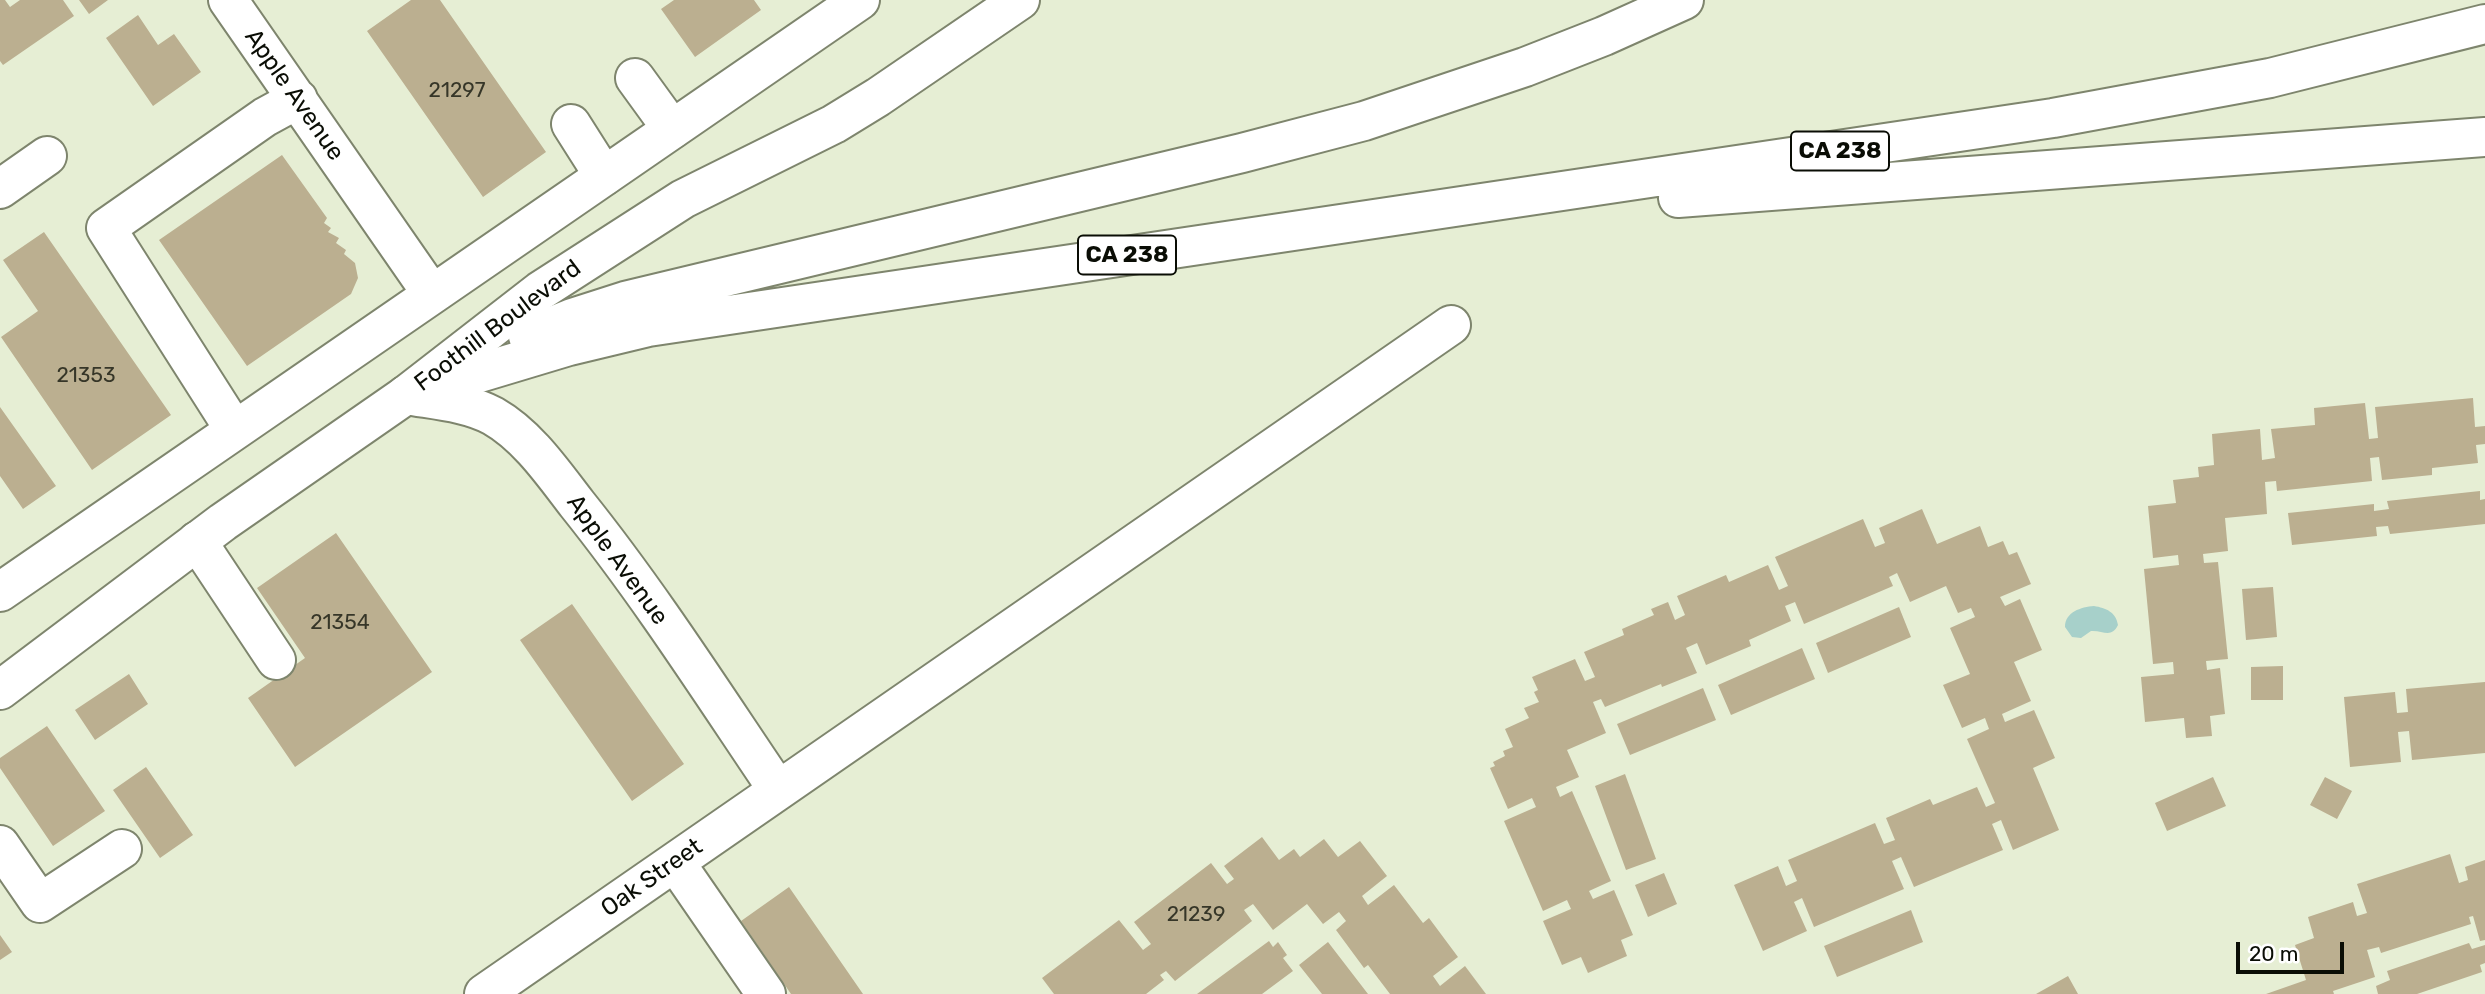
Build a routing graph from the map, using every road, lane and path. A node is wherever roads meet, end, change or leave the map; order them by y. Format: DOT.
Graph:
graph roads {
  1 [pos="228,0"];
  2 [pos="860,0"];
  3 [pos="1020,0"];
  4 [pos="1684,0"];
  5 [pos="2485,24"];
  6 [pos="635,78"];
  7 [pos="298,99"];
  8 [pos="571,124"];
  9 [pos="672,129"];
  10 [pos="2485,137"];
  11 [pos="47,156"];
  12 [pos="604,176"];
  13 [pos="0,189"];
  14 [pos="1188,246"];
  15 [pos="432,294"];
  16 [pos="1451,325"];
  17 [pos="406,395"];
  18 [pos="234,429"];
  19 [pos="197,541"];
  20 [pos="0,592"];
  21 [pos="276,660"];
  22 [pos="0,690"];
  23 [pos="778,790"];
  24 [pos="0,845"];
  25 [pos="122,849"];
  26 [pos="675,862"];
  27 [pos="508,987"];
  28 [pos="766,994"];
  1 -- 7 [label="main road, Apple Avenue"];
  2 -- 9 [label="main road"];
  3 -- 17 [label="main road, Foothill Boulevard"];
  4 -- 17 [label="main road"];
  5 -- 14 [label="main road, CA 238"];
  6 -- 9 [label="main road"];
  7 -- 15 [label="main road, Apple Avenue"];
  7 -- 18 [label="main road"];
  8 -- 12 [label="main road"];
  9 -- 12 [label="main road"];
  10 -- 14 [label="main road"];
  11 -- 13 [label="main road"];
  12 -- 15 [label="main road"];
  14 -- 17 [label="main road, CA 238"];
  15 -- 18 [label="main road"];
  16 -- 23 [label="main road, Oak Street"];
  17 -- 19 [label="main road, Foothill Boulevard"];
  17 -- 23 [label="main road, Apple Avenue"];
  18 -- 20 [label="main road"];
  19 -- 21 [label="main road"];
  19 -- 22 [label="main road, Foothill Boulevard"];
  23 -- 26 [label="main road, Oak Street"];
  24 -- 25 [label="main road"];
  26 -- 27 [label="main road, Oak Street"];
  26 -- 28 [label="main road"];
}
